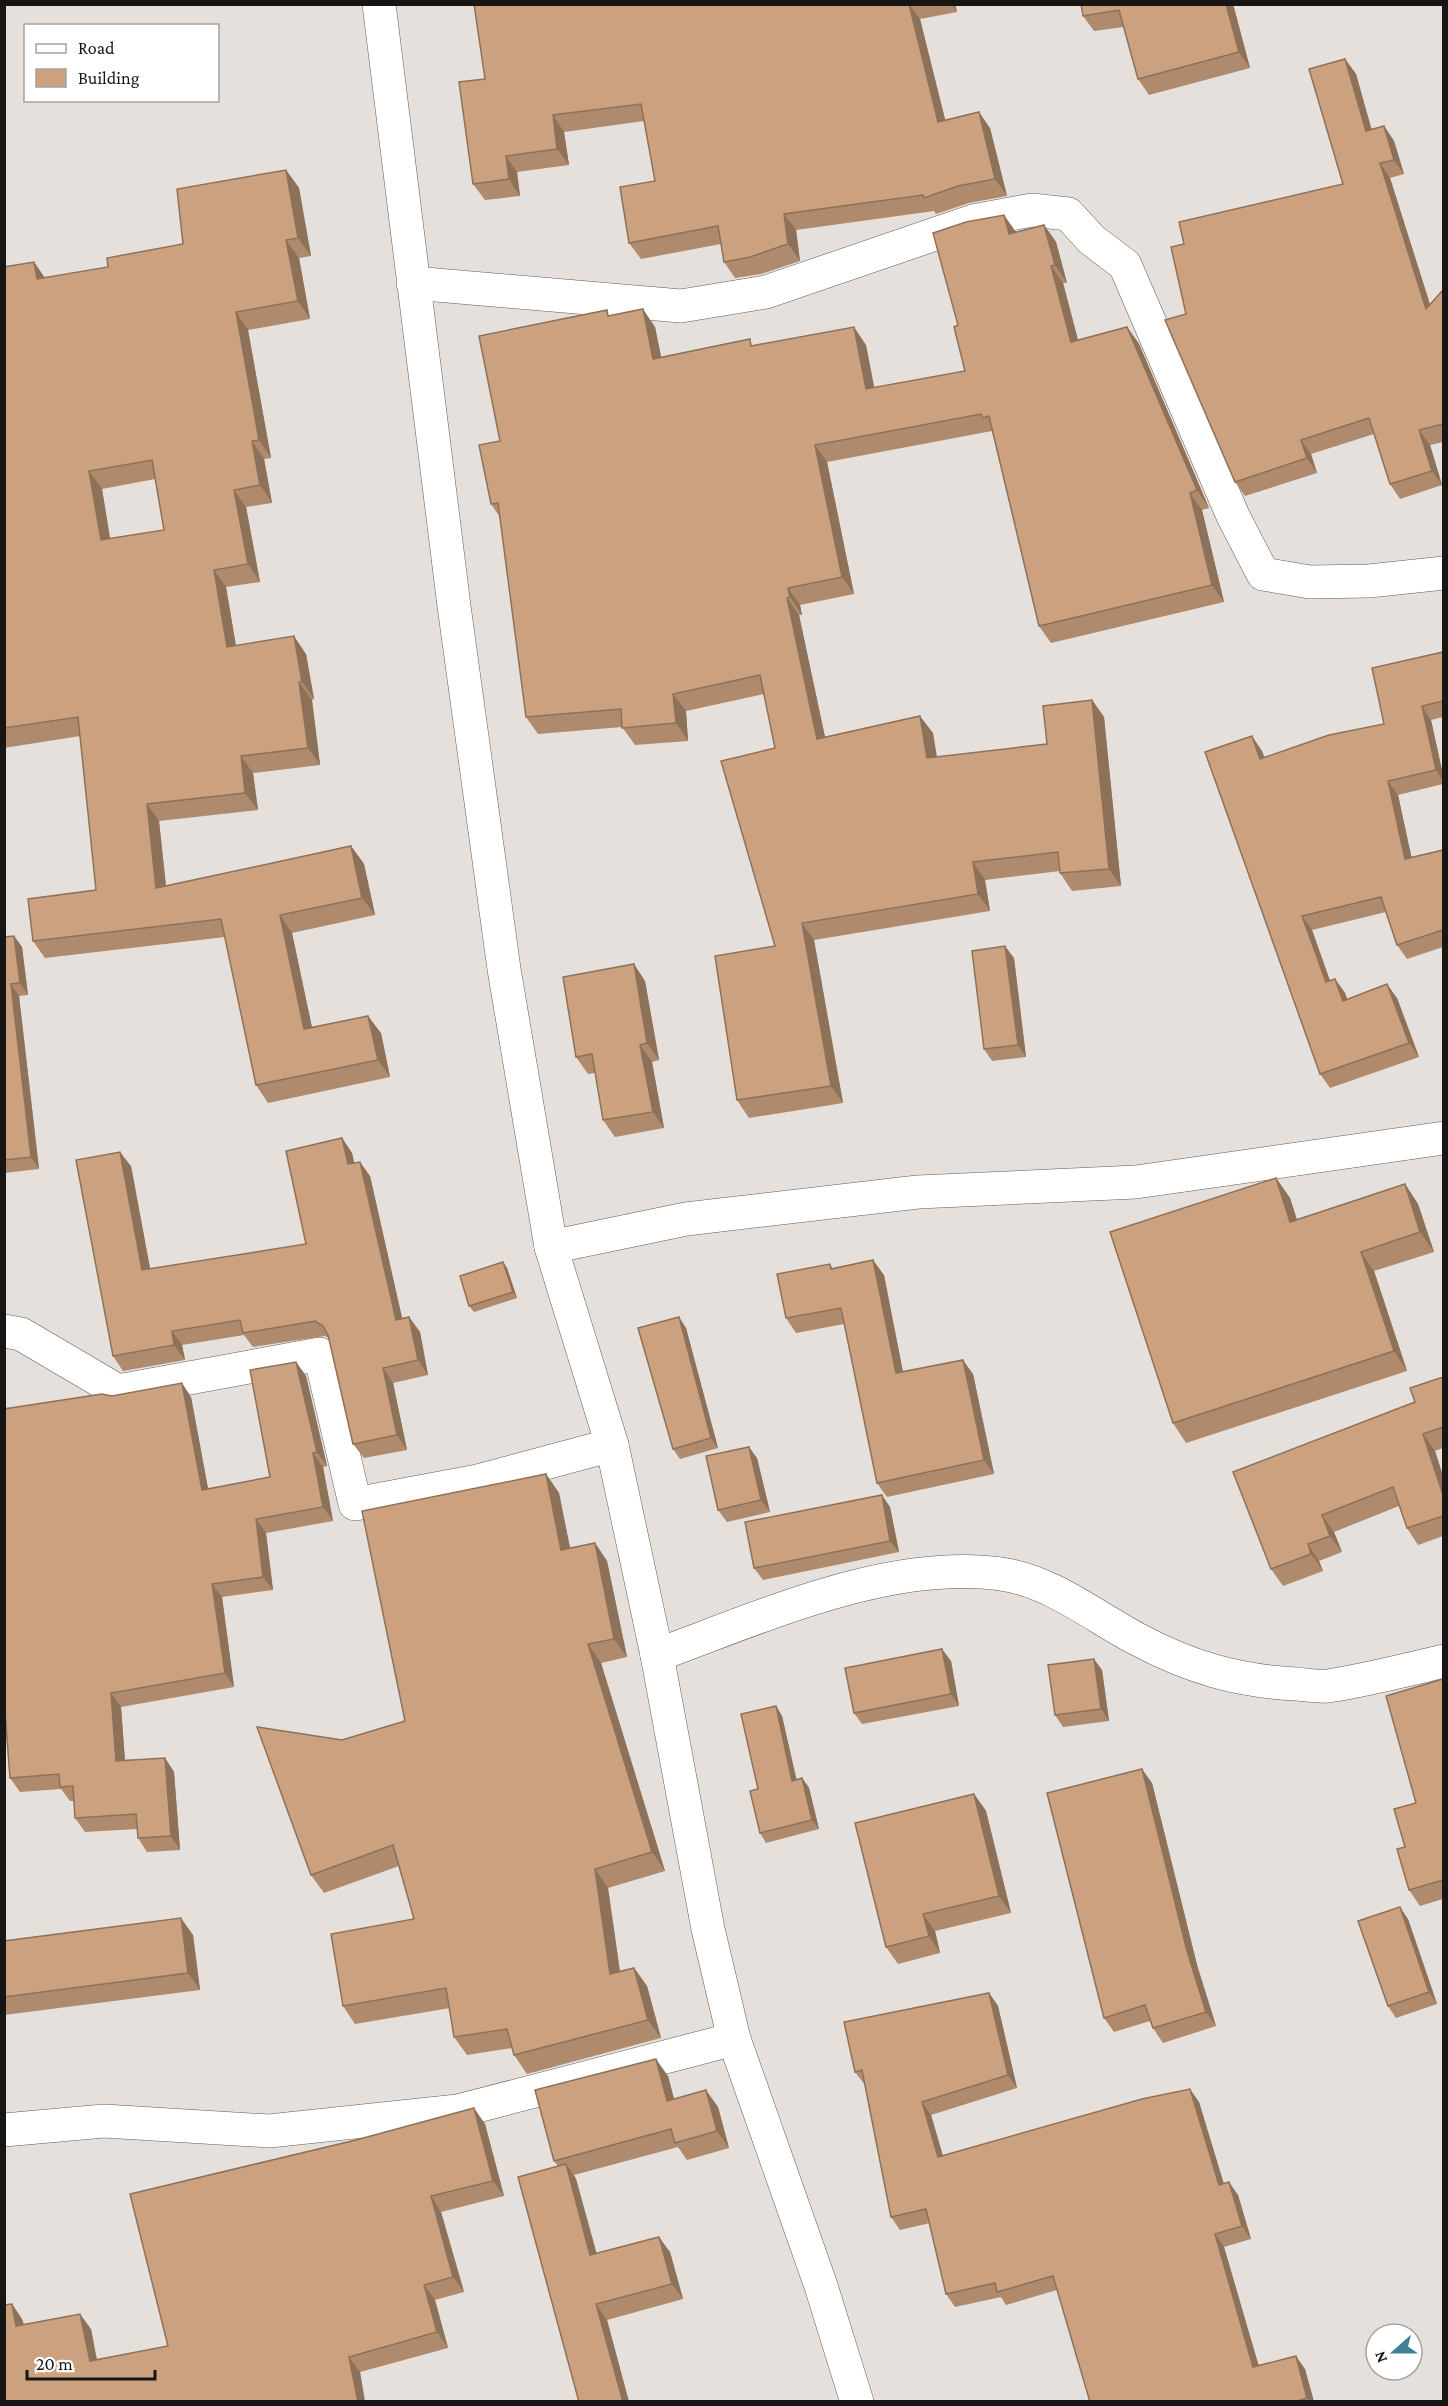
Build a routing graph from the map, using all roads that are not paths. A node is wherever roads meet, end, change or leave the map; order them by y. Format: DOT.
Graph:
graph roads {
  1 [pos="379,4"];
  2 [pos="413,283"];
  3 [pos="1443,573"];
  4 [pos="1443,1138"];
  5 [pos="551,1247"];
  6 [pos="4,1330"];
  7 [pos="612,1445"];
  8 [pos="657,1655"];
  9 [pos="1443,1661"];
  10 [pos="734,2039"];
  11 [pos="4,2130"];
  12 [pos="857,2402"];
  1 -- 2 [label="street"];
  2 -- 3 [label="street"];
  2 -- 5 [label="street"];
  4 -- 5 [label="street"];
  5 -- 7 [label="street"];
  6 -- 7 [label="street"];
  7 -- 8 [label="street"];
  8 -- 9 [label="street"];
  8 -- 10 [label="street"];
  10 -- 11 [label="street"];
  10 -- 12 [label="street"];
}
